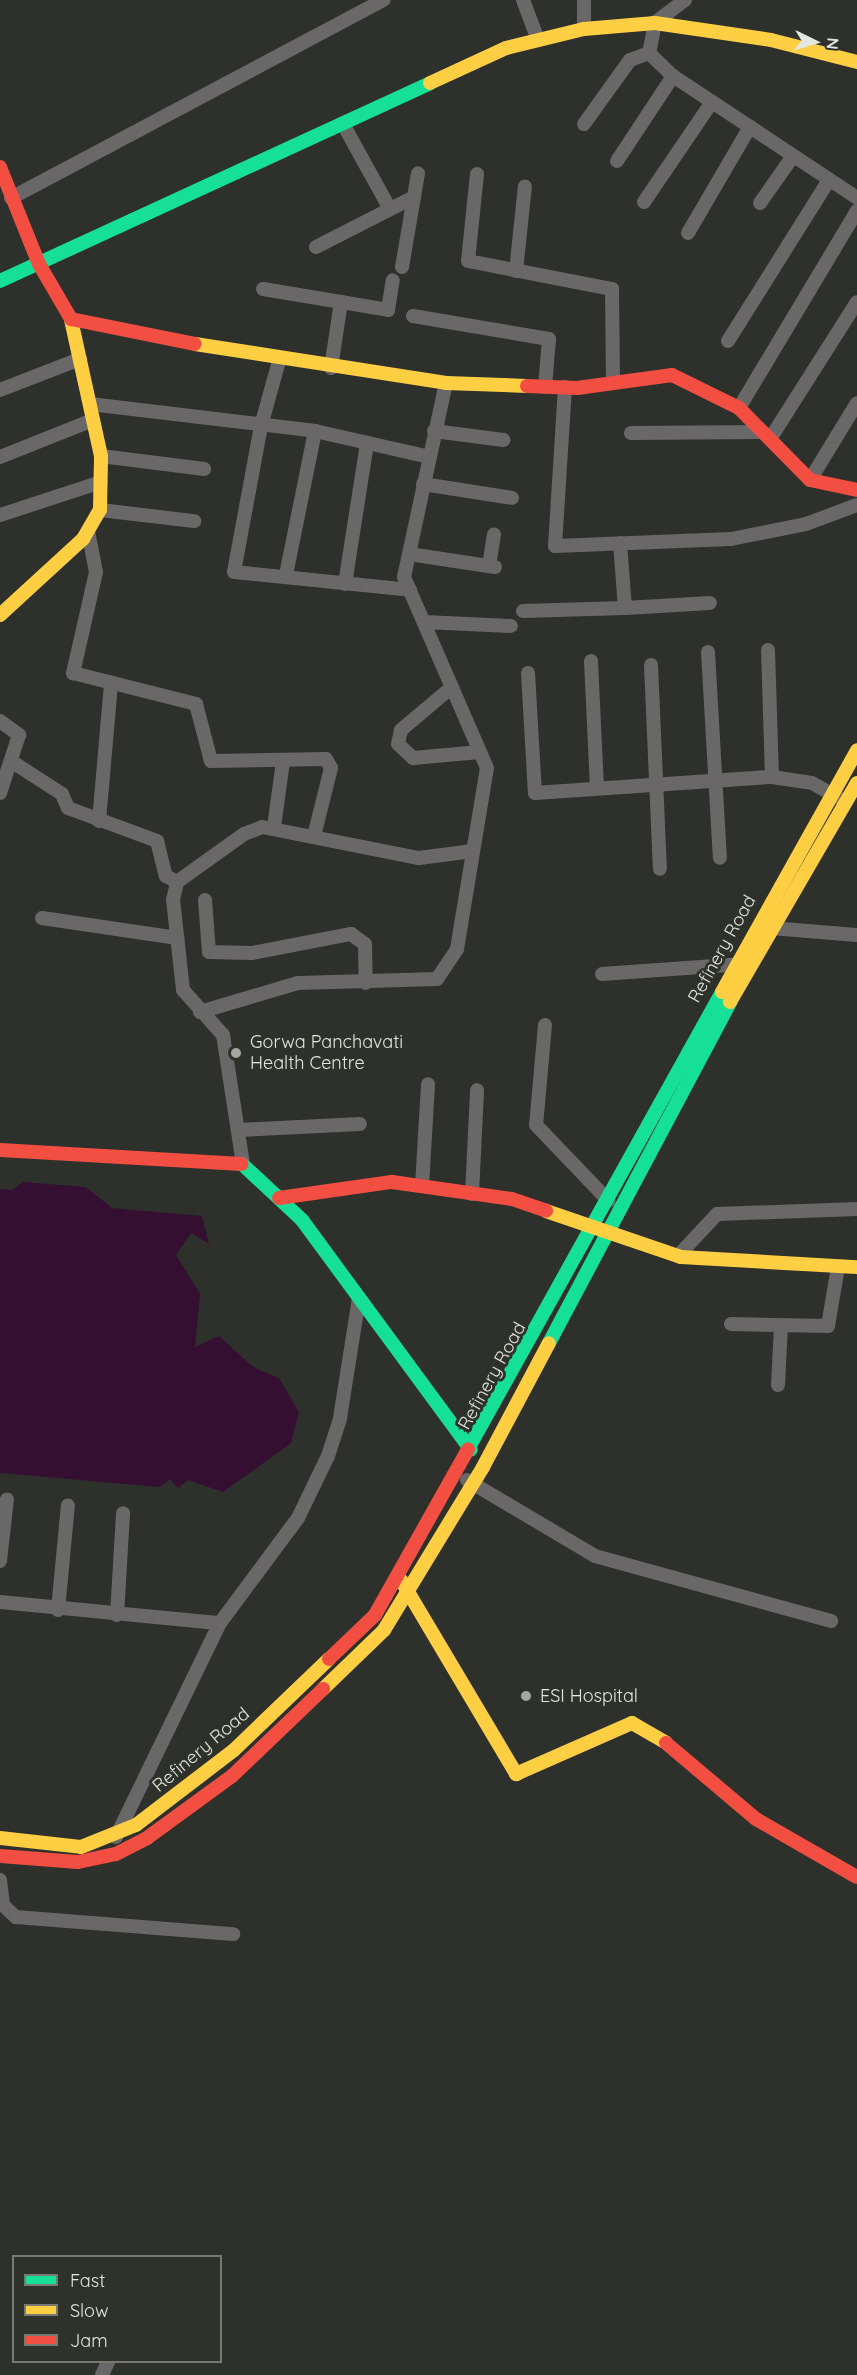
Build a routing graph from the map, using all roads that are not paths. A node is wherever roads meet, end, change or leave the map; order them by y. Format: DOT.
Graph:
graph roads {
  1 [pos="384,0"];
  2 [pos="523,0"];
  3 [pos="584,0"];
  4 [pos="685,0"];
  5 [pos="655,23"];
  6 [pos="584,29"];
  7 [pos="538,40"];
  8 [pos="648,52"];
  9 [pos="857,62"];
  10 [pos="673,76"];
  11 [pos="712,102"];
  12 [pos="343,124"];
  13 [pos="584,124"];
  14 [pos="750,127"];
  15 [pos="793,156"];
  16 [pos="618,161"];
  17 [pos="0,167"];
  18 [pos="418,173"];
  19 [pos="477,174"];
  20 [pos="829,180"];
  21 [pos="525,186"];
  22 [pos="414,197"];
  23 [pos="12,198"];
  24 [pos="857,198"];
  25 [pos="644,202"];
  26 [pos="760,203"];
  27 [pos="390,209"];
  28 [pos="857,211"];
  29 [pos="688,233"];
  30 [pos="316,247"];
  31 [pos="39,264"];
  32 [pos="402,267"];
  33 [pos="516,271"];
  34 [pos="393,280"];
  35 [pos="0,281"];
  36 [pos="263,289"];
  37 [pos="340,302"];
  38 [pos="857,302"];
  39 [pos="412,316"];
  40 [pos="71,319"];
  41 [pos="728,341"];
  42 [pos="80,359"];
  43 [pos="279,361"];
  44 [pos="331,368"];
  45 [pos="446,383"];
  46 [pos="613,383"];
  47 [pos="545,387"];
  48 [pos="565,387"];
  49 [pos="0,390"];
  50 [pos="857,403"];
  51 [pos="90,404"];
  52 [pos="739,408"];
  53 [pos="93,420"];
  54 [pos="261,426"];
  55 [pos="315,431"];
  56 [pos="434,431"];
  57 [pos="631,433"];
  58 [pos="766,435"];
  59 [pos="503,440"];
  60 [pos="368,443"];
  61 [pos="101,456"];
  62 [pos="0,457"];
  63 [pos="429,457"];
  64 [pos="204,470"];
  65 [pos="810,480"];
  66 [pos="101,482"];
  67 [pos="423,484"];
  68 [pos="857,490"];
  69 [pos="512,498"];
  70 [pos="857,505"];
  71 [pos="100,510"];
  72 [pos="0,514"];
  73 [pos="194,522"];
  74 [pos="88,531"];
  75 [pos="494,534"];
  76 [pos="620,543"];
  77 [pos="409,554"];
  78 [pos="286,574"];
  79 [pos="345,584"];
  80 [pos="410,590"];
  81 [pos="710,603"];
  82 [pos="625,608"];
  83 [pos="523,611"];
  84 [pos="0,615"];
  85 [pos="424,622"];
  86 [pos="512,626"];
  87 [pos="768,650"];
  88 [pos="708,652"];
  89 [pos="591,661"];
  90 [pos="651,665"];
  91 [pos="528,673"];
  92 [pos="111,683"];
  93 [pos="452,687"];
  94 [pos="0,721"];
  95 [pos="857,750"];
  96 [pos="480,752"];
  97 [pos="11,761"];
  98 [pos="283,761"];
  99 [pos="772,777"];
  100 [pos="717,781"];
  101 [pos="857,783"];
  102 [pos="655,784"];
  103 [pos="597,788"];
  104 [pos="830,792"];
  105 [pos="0,793"];
  106 [pos="845,803"];
  107 [pos="99,821"];
  108 [pos="274,827"];
  109 [pos="314,836"];
  110 [pos="473,851"];
  111 [pos="720,858"];
  112 [pos="660,869"];
  113 [pos="177,882"];
  114 [pos="205,900"];
  115 [pos="42,918"];
  116 [pos="771,928"];
  117 [pos="857,934"];
  118 [pos="178,938"];
  119 [pos="751,964"];
  120 [pos="733,965"];
  121 [pos="602,974"];
  122 [pos="366,983"];
  123 [pos="201,1012"];
  124 [pos="545,1025"];
  125 [pos="428,1084"];
  126 [pos="477,1090"];
  127 [pos="360,1124"];
  128 [pos="238,1130"];
  129 [pos="0,1150"];
  130 [pos="243,1164"];
  131 [pos="422,1186"];
  132 [pos="472,1194"];
  133 [pos="279,1198"];
  134 [pos="609,1201"];
  135 [pos="857,1209"];
  136 [pos="594,1230"];
  137 [pos="609,1236"];
  138 [pos="678,1256"];
  139 [pos="857,1267"];
  140 [pos="838,1268"];
  141 [pos="359,1298"];
  142 [pos="731,1324"];
  143 [pos="781,1326"];
  144 [pos="778,1385"];
  145 [pos="471,1450"];
  146 [pos="458,1474"];
  147 [pos="473,1485"];
  148 [pos="7,1499"];
  149 [pos="68,1505"];
  150 [pos="123,1513"];
  151 [pos="0,1561"];
  152 [pos="399,1579"];
  153 [pos="410,1590"];
  154 [pos="0,1602"];
  155 [pos="58,1610"];
  156 [pos="117,1615"];
  157 [pos="831,1621"];
  158 [pos="220,1623"];
  159 [pos="116,1835"];
  160 [pos="0,1838"];
  161 [pos="116,1854"];
  162 [pos="0,1856"];
  163 [pos="857,1877"];
  164 [pos="0,1880"];
  165 [pos="234,1935"];
  1 -- 23 [label="street"];
  2 -- 7 [label="street"];
  3 -- 6 [label="street"];
  4 -- 5 [label="street"];
  5 -- 6 [label="main road"];
  5 -- 8 [label="street"];
  5 -- 9 [label="main road"];
  6 -- 7 [label="main road"];
  7 -- 12 [label="main road"];
  8 -- 10 [label="street"];
  8 -- 13 [label="street"];
  10 -- 11 [label="street"];
  10 -- 16 [label="street"];
  11 -- 14 [label="street"];
  11 -- 25 [label="street"];
  12 -- 27 [label="street"];
  12 -- 31 [label="main road"];
  14 -- 15 [label="street"];
  14 -- 29 [label="street"];
  15 -- 20 [label="street"];
  15 -- 26 [label="street"];
  17 -- 23 [label="main road"];
  18 -- 22 [label="street"];
  19 -- 33 [label="street"];
  20 -- 24 [label="street"];
  20 -- 41 [label="street"];
  21 -- 33 [label="street"];
  22 -- 27 [label="street"];
  22 -- 32 [label="street"];
  23 -- 31 [label="main road"];
  27 -- 30 [label="street"];
  28 -- 52 [label="street"];
  31 -- 35 [label="main road"];
  31 -- 40 [label="main road"];
  33 -- 46 [label="street"];
  34 -- 37 [label="street"];
  36 -- 37 [label="street"];
  37 -- 44 [label="street"];
  38 -- 58 [label="street"];
  39 -- 47 [label="street"];
  40 -- 42 [label="main road"];
  40 -- 43 [label="main road"];
  42 -- 49 [label="street"];
  42 -- 51 [label="main road"];
  43 -- 44 [label="main road"];
  43 -- 54 [label="street"];
  44 -- 45 [label="main road"];
  45 -- 47 [label="main road"];
  45 -- 56 [label="street"];
  46 -- 48 [label="main road"];
  46 -- 52 [label="main road"];
  47 -- 48 [label="main road"];
  48 -- 76 [label="street"];
  50 -- 65 [label="street"];
  51 -- 53 [label="main road"];
  51 -- 54 [label="street"];
  52 -- 58 [label="main road"];
  53 -- 61 [label="main road"];
  53 -- 62 [label="street"];
  54 -- 55 [label="street"];
  54 -- 78 [label="street"];
  55 -- 60 [label="street"];
  55 -- 78 [label="street"];
  56 -- 59 [label="street"];
  56 -- 63 [label="street"];
  57 -- 58 [label="street"];
  58 -- 65 [label="main road"];
  60 -- 63 [label="street"];
  60 -- 79 [label="street"];
  61 -- 64 [label="street"];
  61 -- 66 [label="main road"];
  63 -- 67 [label="street"];
  65 -- 68 [label="main road"];
  66 -- 71 [label="main road"];
  66 -- 72 [label="street"];
  67 -- 69 [label="street"];
  67 -- 77 [label="street"];
  70 -- 76 [label="street"];
  71 -- 73 [label="street"];
  71 -- 74 [label="main road"];
  74 -- 84 [label="main road"];
  74 -- 92 [label="street"];
  75 -- 77 [label="street"];
  76 -- 82 [label="street"];
  77 -- 80 [label="street"];
  78 -- 79 [label="street"];
  79 -- 80 [label="street"];
  80 -- 85 [label="street"];
  81 -- 82 [label="street"];
  82 -- 83 [label="street"];
  85 -- 86 [label="street"];
  85 -- 93 [label="street"];
  87 -- 99 [label="street"];
  88 -- 100 [label="street"];
  89 -- 103 [label="street"];
  90 -- 102 [label="street"];
  91 -- 103 [label="street"];
  92 -- 98 [label="street"];
  92 -- 107 [label="street"];
  93 -- 96 [label="street"];
  93 -- 96 [label="street"];
  94 -- 97 [label="street"];
  95 -- 104 [label="main road, Refinery Road"];
  96 -- 110 [label="street"];
  97 -- 105 [label="street"];
  97 -- 107 [label="street"];
  98 -- 108 [label="street"];
  98 -- 109 [label="street"];
  99 -- 100 [label="street"];
  99 -- 104 [label="street"];
  100 -- 102 [label="street"];
  100 -- 111 [label="street"];
  101 -- 106 [label="main road, Refinery Road"];
  102 -- 103 [label="street"];
  102 -- 112 [label="street"];
  104 -- 106 [label="street"];
  104 -- 120 [label="main road, Refinery Road"];
  106 -- 116 [label="main road, Refinery Road"];
  107 -- 113 [label="street"];
  108 -- 109 [label="street"];
  108 -- 113 [label="street"];
  109 -- 110 [label="street"];
  110 -- 122 [label="street"];
  113 -- 118 [label="street"];
  114 -- 122 [label="street"];
  115 -- 118 [label="street"];
  116 -- 117 [label="street"];
  116 -- 119 [label="main road, Refinery Road"];
  118 -- 123 [label="street"];
  119 -- 120 [label="street"];
  119 -- 137 [label="main road, Refinery Road"];
  120 -- 121 [label="street"];
  120 -- 134 [label="main road, Refinery Road"];
  122 -- 123 [label="street"];
  123 -- 128 [label="street"];
  124 -- 134 [label="street"];
  125 -- 131 [label="street"];
  126 -- 132 [label="street"];
  127 -- 128 [label="street"];
  128 -- 130 [label="street"];
  129 -- 130 [label="main road"];
  130 -- 133 [label="main road"];
  131 -- 132 [label="main road"];
  131 -- 133 [label="main road"];
  132 -- 136 [label="main road"];
  133 -- 141 [label="main road"];
  134 -- 136 [label="main road, Refinery Road"];
  135 -- 138 [label="street"];
  136 -- 137 [label="main road"];
  136 -- 145 [label="main road, Refinery Road"];
  137 -- 138 [label="main road"];
  137 -- 147 [label="main road, Refinery Road"];
  138 -- 140 [label="main road"];
  139 -- 140 [label="main road"];
  140 -- 143 [label="street"];
  141 -- 145 [label="main road"];
  141 -- 158 [label="street"];
  142 -- 143 [label="street"];
  143 -- 144 [label="street"];
  145 -- 146 [label="main road, Refinery Road"];
  146 -- 147 [label="street"];
  146 -- 152 [label="main road, Refinery Road"];
  147 -- 153 [label="main road, Refinery Road"];
  147 -- 157 [label="street"];
  148 -- 151 [label="street"];
  149 -- 155 [label="street"];
  150 -- 156 [label="street"];
  152 -- 153 [label="main road"];
  152 -- 159 [label="main road, Refinery Road"];
  153 -- 161 [label="main road, Refinery Road"];
  153 -- 163 [label="main road"];
  154 -- 155 [label="street"];
  155 -- 156 [label="street"];
  156 -- 158 [label="street"];
  158 -- 159 [label="street"];
  159 -- 160 [label="main road, Refinery Road"];
  159 -- 161 [label="street"];
  161 -- 162 [label="main road, Refinery Road"];
  164 -- 165 [label="street"];
}
